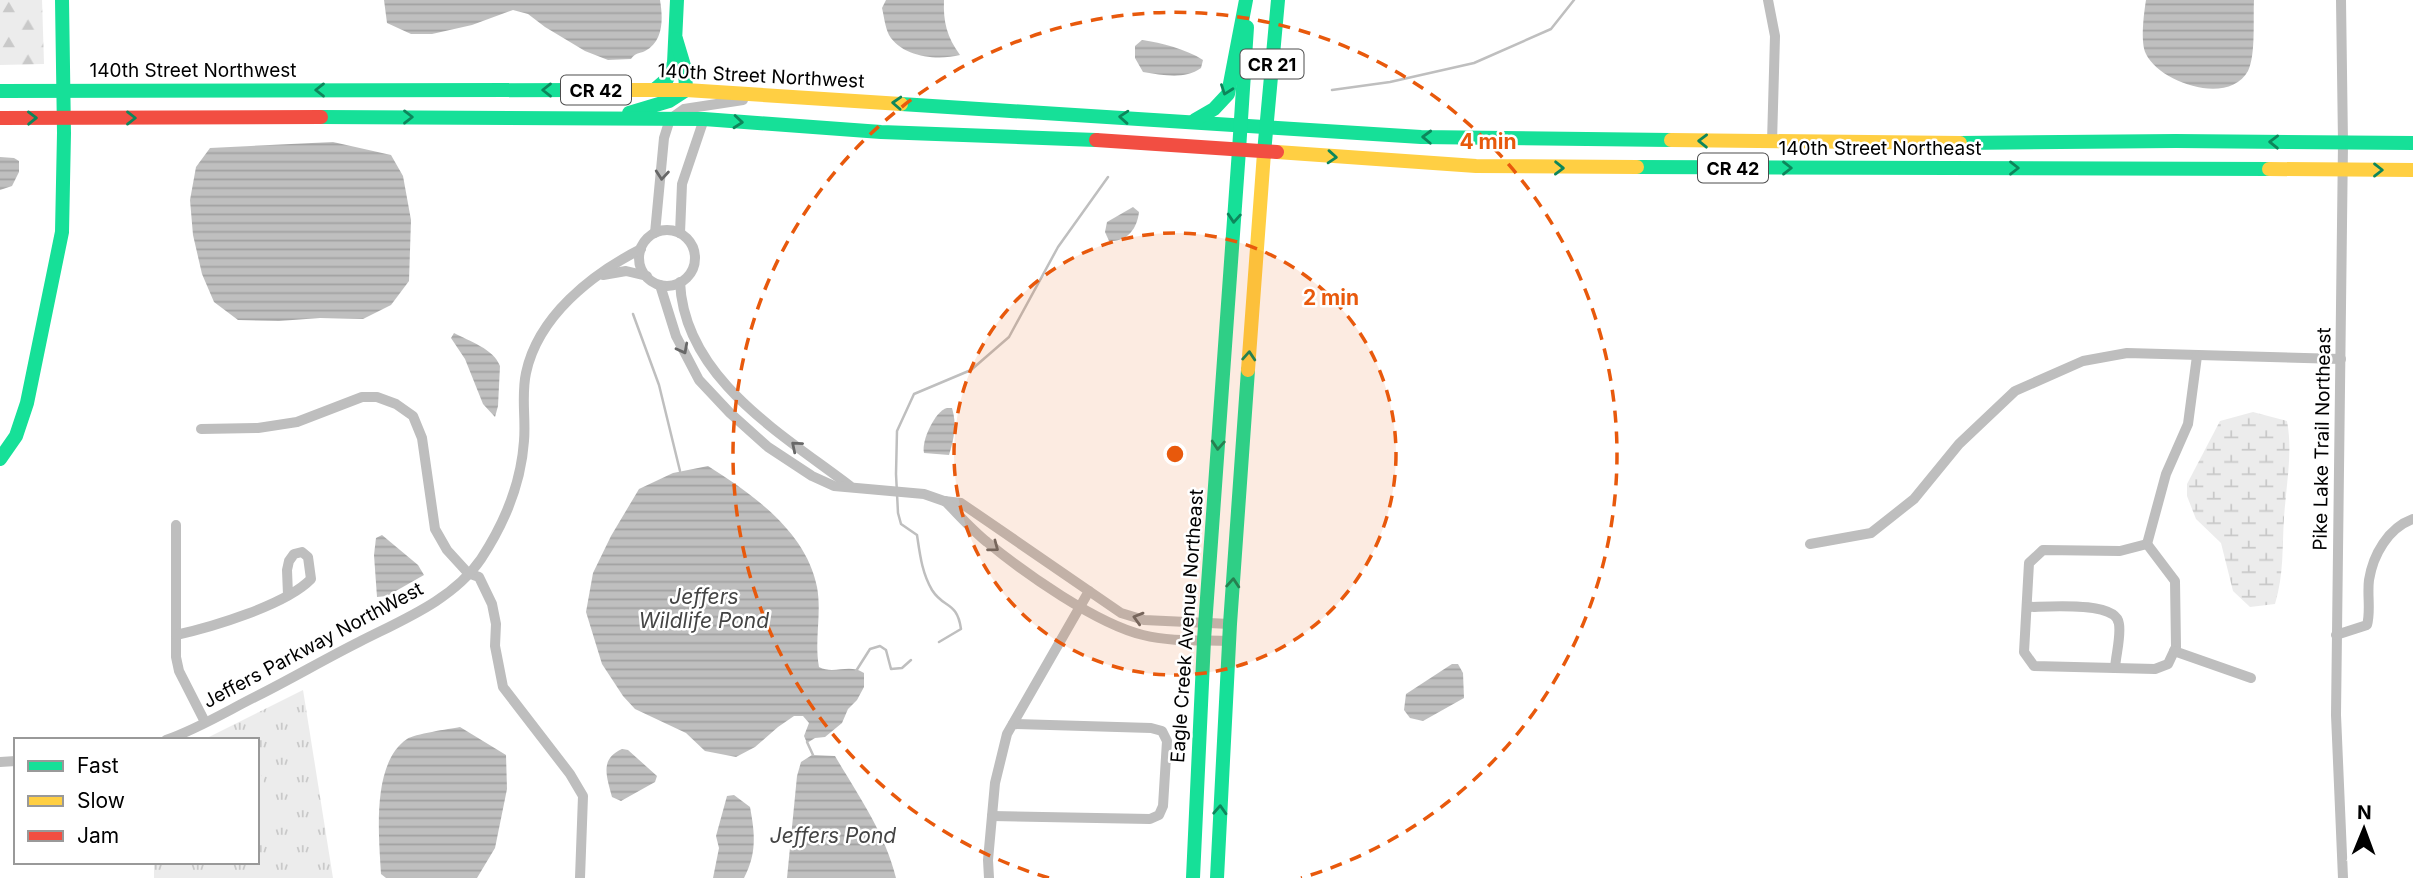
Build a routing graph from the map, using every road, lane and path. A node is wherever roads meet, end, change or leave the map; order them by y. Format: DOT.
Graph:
graph roads {
  1 [pos="62,0"];
  2 [pos="677,0"];
  3 [pos="1248,0"];
  4 [pos="1278,0"];
  5 [pos="1768,0"];
  6 [pos="2341,0"];
  7 [pos="677,39"];
  8 [pos="64,90"];
  9 [pos="654,90"];
  10 [pos="685,90"];
  11 [pos="0,91"];
  12 [pos="765,95"];
  13 [pos="609,117"];
  14 [pos="0,118"];
  15 [pos="63,118"];
  16 [pos="670,119"];
  17 [pos="704,120"];
  18 [pos="1192,121"];
  19 [pos="1241,125"];
  20 [pos="1266,127"];
  21 [pos="1772,142"];
  22 [pos="2343,143"];
  23 [pos="2413,143"];
  24 [pos="1239,150"];
  25 [pos="1264,153"];
  26 [pos="2342,170"];
  27 [pos="2413,170"];
  28 [pos="655,233"];
  29 [pos="680,233"];
  30 [pos="641,249"];
  31 [pos="600,276"];
  32 [pos="647,276"];
  33 [pos="680,282"];
  34 [pos="660,285"];
  35 [pos="2197,356"];
  36 [pos="2341,359"];
  37 [pos="201,429"];
  38 [pos="0,459"];
  39 [pos="851,487"];
  40 [pos="944,501"];
  41 [pos="2413,519"];
  42 [pos="176,525"];
  43 [pos="1810,544"];
  44 [pos="2147,544"];
  45 [pos="468,573"];
  46 [pos="1089,591"];
  47 [pos="288,595"];
  48 [pos="1081,607"];
  49 [pos="2027,607"];
  50 [pos="1205,624"];
  51 [pos="1230,624"];
  52 [pos="176,635"];
  53 [pos="2336,635"];
  54 [pos="1204,640"];
  55 [pos="1229,641"];
  56 [pos="2174,651"];
  57 [pos="2115,668"];
  58 [pos="2250,678"];
  59 [pos="205,722"];
  60 [pos="1013,724"];
  61 [pos="170,738"];
  62 [pos="992,816"];
  63 [pos="580,878"];
  64 [pos="989,878"];
  65 [pos="1192,878"];
  66 [pos="1217,878"];
  67 [pos="2343,878"];
  1 -- 8 [label="main road"];
  2 -- 7 [label="main road"];
  3 -- 18 [label="main road, one-way"];
  3 -- 19 [label="main road, CR 21"];
  4 -- 20 [label="main road, CR 21"];
  5 -- 21 [label="street"];
  6 -- 22 [label="street, Pike Lake Trail Northeast"];
  7 -- 9 [label="main road"];
  7 -- 10 [label="main road"];
  9 -- 8 [label="main road, 140th Street Northwest / CR 42, one-way"];
  8 -- 11 [label="main road, 140th Street Northwest / CR 42"];
  8 -- 15 [label="main road"];
  9 -- 10 [label="main road, 140th Street Northwest / CR 42"];
  10 -- 12 [label="main road, 140th Street Northwest / CR 42"];
  10 -- 13 [label="main road"];
  12 -- 16 [label="street"];
  18 -- 12 [label="main road, 140th Street Northwest / CR 42, one-way"];
  15 -- 13 [label="main road, CR 42, one-way"];
  13 -- 16 [label="main road, CR 42"];
  14 -- 15 [label="main road, CR 42, one-way"];
  15 -- 38 [label="main road"];
  16 -- 17 [label="main road, CR 42"];
  16 -- 28 [label="street, one-way"];
  17 -- 24 [label="main road, CR 42, one-way"];
  17 -- 29 [label="street"];
  18 -- 19 [label="main road, 140th Street Northwest / CR 42"];
  19 -- 20 [label="main road, 140th Street Northwest / CR 42"];
  19 -- 24 [label="main road, Eagle Creek Avenue Northeast / CR 21"];
  21 -- 20 [label="main road, 140th Street Northeast / CR 42, one-way"];
  20 -- 25 [label="main road, CR 21"];
  22 -- 21 [label="main road, 140th Street Northeast / CR 42, one-way"];
  22 -- 23 [label="main road, 140th Street Northeast / CR 42"];
  22 -- 26 [label="street, Pike Lake Trail Northeast"];
  24 -- 25 [label="main road, CR 42"];
  24 -- 50 [label="main road, Eagle Creek Avenue Northeast / CR 21, one-way"];
  25 -- 26 [label="main road, 140th Street Northeast / CR 42, one-way"];
  51 -- 25 [label="main road, CR 21, one-way"];
  26 -- 27 [label="main road, 140th Street Northeast / CR 42, one-way"];
  26 -- 36 [label="street, Pike Lake Trail Northeast"];
  28 -- 29 [label="street"];
  28 -- 30 [label="street"];
  29 -- 33 [label="street"];
  30 -- 31 [label="street, Jeffers Parkway NorthWest"];
  30 -- 32 [label="street"];
  31 -- 32 [label="street, Jeffers Parkway NorthWest"];
  31 -- 45 [label="street, Jeffers Parkway NorthWest"];
  32 -- 34 [label="street"];
  33 -- 34 [label="street"];
  39 -- 33 [label="street, one-way"];
  34 -- 39 [label="street, one-way"];
  35 -- 36 [label="street"];
  35 -- 43 [label="street"];
  35 -- 44 [label="street"];
  36 -- 53 [label="street, Pike Lake Trail Northeast"];
  37 -- 45 [label="street"];
  39 -- 40 [label="street"];
  40 -- 46 [label="street"];
  40 -- 48 [label="street, one-way"];
  41 -- 53 [label="street"];
  42 -- 52 [label="street"];
  44 -- 49 [label="street"];
  44 -- 56 [label="street"];
  45 -- 59 [label="street, Jeffers Parkway NorthWest"];
  45 -- 63 [label="street"];
  46 -- 48 [label="street"];
  50 -- 46 [label="street, one-way"];
  47 -- 52 [label="street"];
  48 -- 54 [label="street"];
  48 -- 60 [label="street"];
  49 -- 57 [label="street"];
  49 -- 57 [label="street"];
  50 -- 51 [label="street"];
  50 -- 54 [label="main road, Eagle Creek Avenue Northeast / CR 21"];
  51 -- 55 [label="main road, CR 21"];
  52 -- 59 [label="street"];
  53 -- 67 [label="street, Pike Lake Trail Northeast"];
  54 -- 55 [label="street"];
  54 -- 65 [label="main road, Eagle Creek Avenue Northeast / CR 21"];
  66 -- 55 [label="main road, CR 21, one-way"];
  56 -- 57 [label="street"];
  56 -- 58 [label="street"];
  59 -- 61 [label="street, Jeffers Parkway NorthWest"];
  60 -- 62 [label="street"];
  60 -- 62 [label="street"];
  62 -- 64 [label="street"];
}
